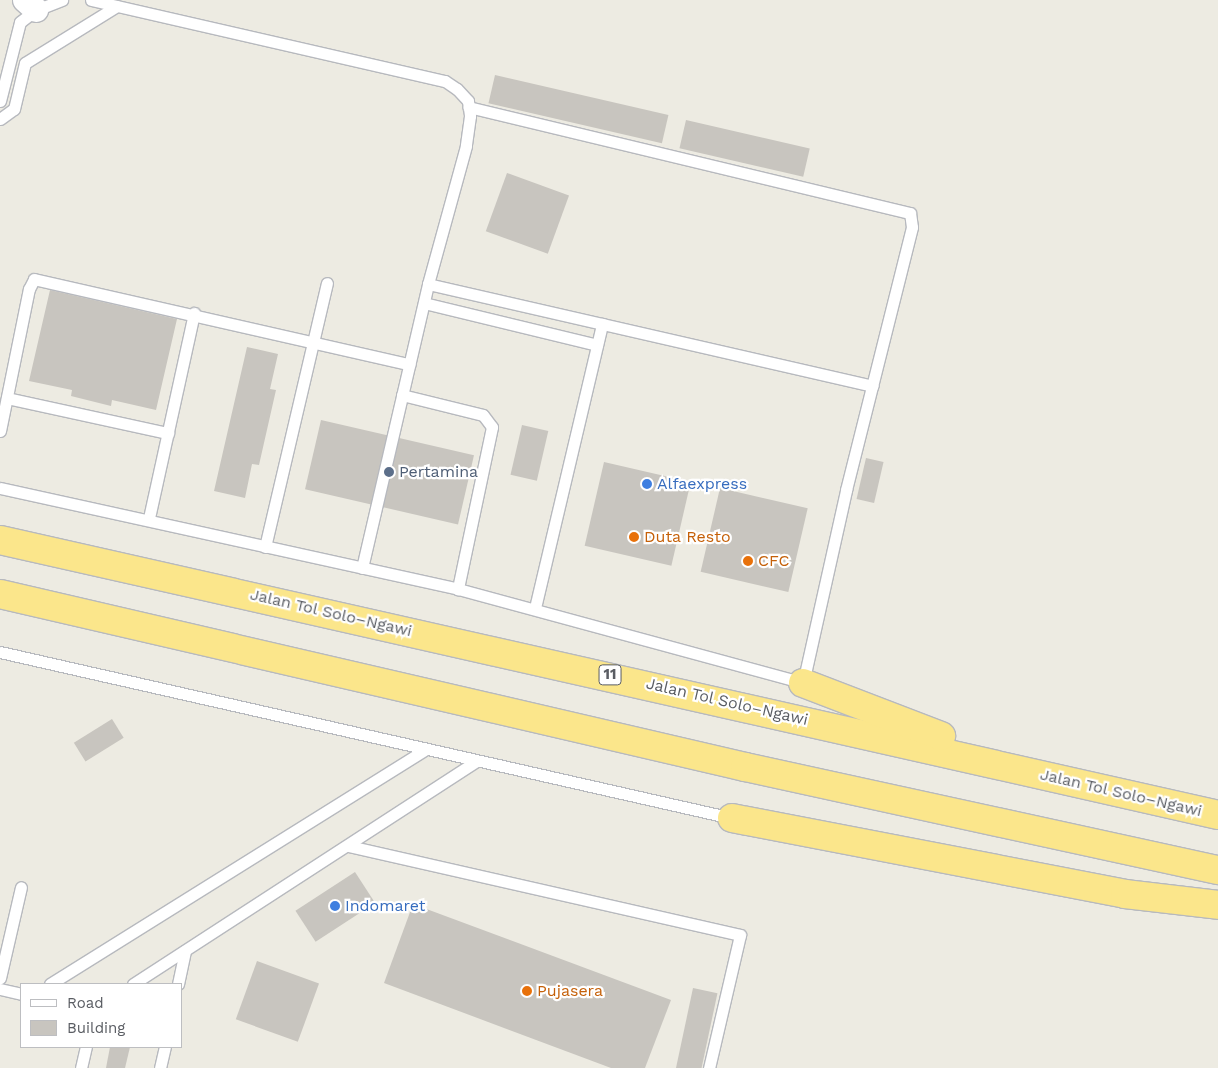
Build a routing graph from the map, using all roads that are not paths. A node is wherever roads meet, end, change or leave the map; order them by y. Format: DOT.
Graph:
graph roads {
  1 [pos="62,0"];
  2 [pos="91,0"];
  3 [pos="31,5"];
  4 [pos="117,6"];
  5 [pos="0,101"];
  6 [pos="469,107"];
  7 [pos="0,119"];
  8 [pos="327,283"];
  9 [pos="428,284"];
  10 [pos="424,303"];
  11 [pos="194,313"];
  12 [pos="602,324"];
  13 [pos="314,340"];
  14 [pos="597,346"];
  15 [pos="409,364"];
  16 [pos="872,386"];
  17 [pos="402,394"];
  18 [pos="7,398"];
  19 [pos="0,430"];
  20 [pos="168,433"];
  21 [pos="0,488"];
  22 [pos="149,518"];
  23 [pos="0,540"];
  24 [pos="265,547"];
  25 [pos="362,568"];
  26 [pos="458,589"];
  27 [pos="0,594"];
  28 [pos="535,608"];
  29 [pos="0,652"];
  30 [pos="803,682"];
  31 [pos="424,750"];
  32 [pos="475,762"];
  33 [pos="1030,771"];
  34 [pos="1218,816"];
  35 [pos="732,818"];
  36 [pos="349,846"];
  37 [pos="1218,870"];
  38 [pos="21,887"];
  39 [pos="1218,905"];
  40 [pos="185,951"];
  41 [pos="0,978"];
  42 [pos="52,983"];
  43 [pos="135,983"];
  44 [pos="178,983"];
  45 [pos="0,989"];
  46 [pos="20,994"];
  47 [pos="86,1048"];
  48 [pos="165,1048"];
  49 [pos="81,1068"];
  50 [pos="160,1068"];
  51 [pos="709,1068"];
  1 -- 3 [label="lane"];
  2 -- 4 [label="lane"];
  3 -- 5 [label="lane"];
  4 -- 6 [label="lane"];
  4 -- 7 [label="lane"];
  6 -- 9 [label="lane"];
  6 -- 16 [label="lane"];
  8 -- 13 [label="lane"];
  9 -- 10 [label="lane"];
  9 -- 12 [label="lane"];
  10 -- 14 [label="lane"];
  10 -- 15 [label="lane"];
  11 -- 13 [label="lane"];
  11 -- 18 [label="lane"];
  11 -- 20 [label="lane"];
  12 -- 14 [label="lane"];
  12 -- 16 [label="lane"];
  13 -- 15 [label="lane"];
  13 -- 24 [label="lane"];
  14 -- 28 [label="lane"];
  15 -- 17 [label="lane"];
  16 -- 30 [label="lane"];
  17 -- 25 [label="lane"];
  17 -- 26 [label="lane"];
  18 -- 19 [label="lane"];
  18 -- 20 [label="lane"];
  20 -- 22 [label="lane"];
  21 -- 22 [label="lane"];
  22 -- 24 [label="lane"];
  23 -- 33 [label="highway, Jalan Tol Solo–Ngawi / 11"];
  24 -- 25 [label="lane"];
  25 -- 26 [label="lane"];
  26 -- 28 [label="lane"];
  27 -- 37 [label="highway"];
  28 -- 30 [label="lane"];
  29 -- 31 [label="lane"];
  30 -- 33 [label="highway"];
  31 -- 32 [label="lane"];
  31 -- 42 [label="lane"];
  32 -- 35 [label="lane"];
  32 -- 36 [label="lane"];
  33 -- 34 [label="highway, Jalan Tol Solo–Ngawi / 11"];
  35 -- 39 [label="highway"];
  36 -- 40 [label="lane"];
  36 -- 51 [label="lane"];
  38 -- 41 [label="lane"];
  40 -- 43 [label="lane"];
  40 -- 44 [label="lane"];
  45 -- 46 [label="lane"];
  47 -- 49 [label="lane"];
  48 -- 50 [label="lane"];
}
